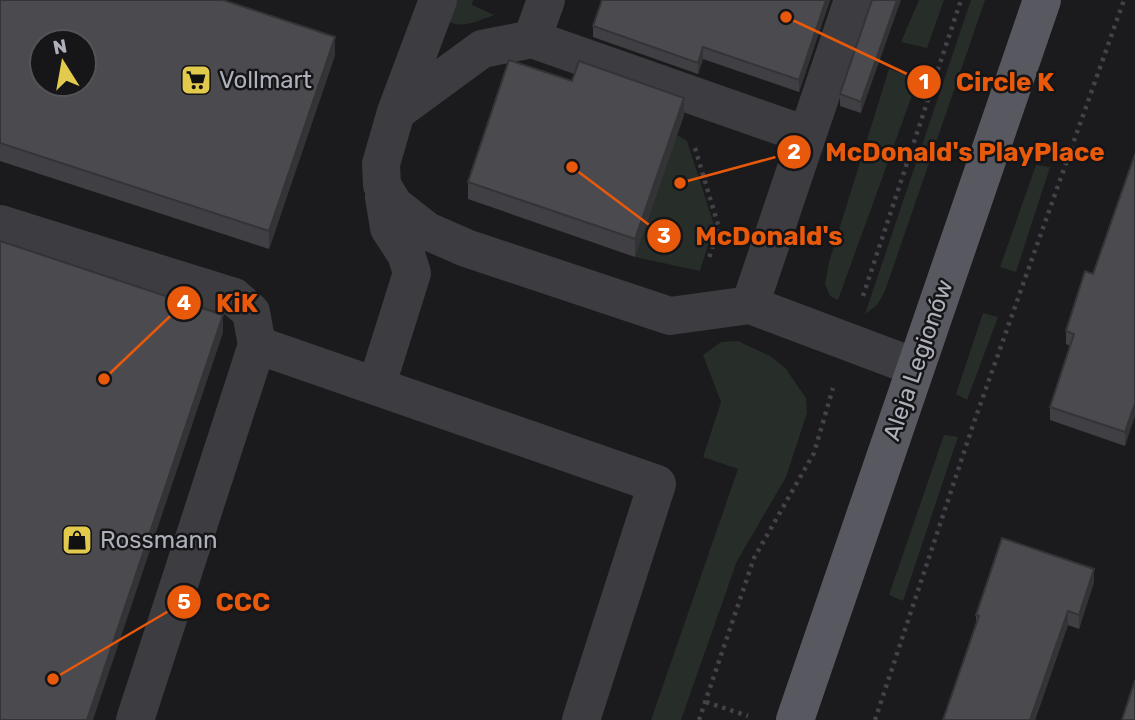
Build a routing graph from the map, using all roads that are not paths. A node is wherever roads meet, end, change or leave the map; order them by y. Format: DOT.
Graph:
graph roads {
  1 [pos="438,0"];
  2 [pos="546,0"];
  3 [pos="853,0"];
  4 [pos="1042,0"];
  5 [pos="532,39"];
  6 [pos="396,112"];
  7 [pos="806,135"];
  8 [pos="382,184"];
  9 [pos="0,224"];
  10 [pos="750,305"];
  11 [pos="257,345"];
  12 [pos="915,367"];
  13 [pos="377,384"];
  14 [pos="135,720"];
  15 [pos="581,720"];
  16 [pos="795,720"];
  1 -- 6 [label="lane"];
  2 -- 5 [label="lane"];
  3 -- 7 [label="lane"];
  4 -- 12 [label="main road, Aleja Legionów"];
  5 -- 6 [label="lane"];
  5 -- 7 [label="lane"];
  6 -- 8 [label="lane"];
  7 -- 10 [label="lane"];
  8 -- 10 [label="lane"];
  8 -- 13 [label="lane"];
  9 -- 11 [label="lane"];
  10 -- 12 [label="lane"];
  11 -- 13 [label="lane"];
  11 -- 14 [label="lane"];
  12 -- 16 [label="main road, Aleja Legionów"];
  13 -- 15 [label="lane"];
}
